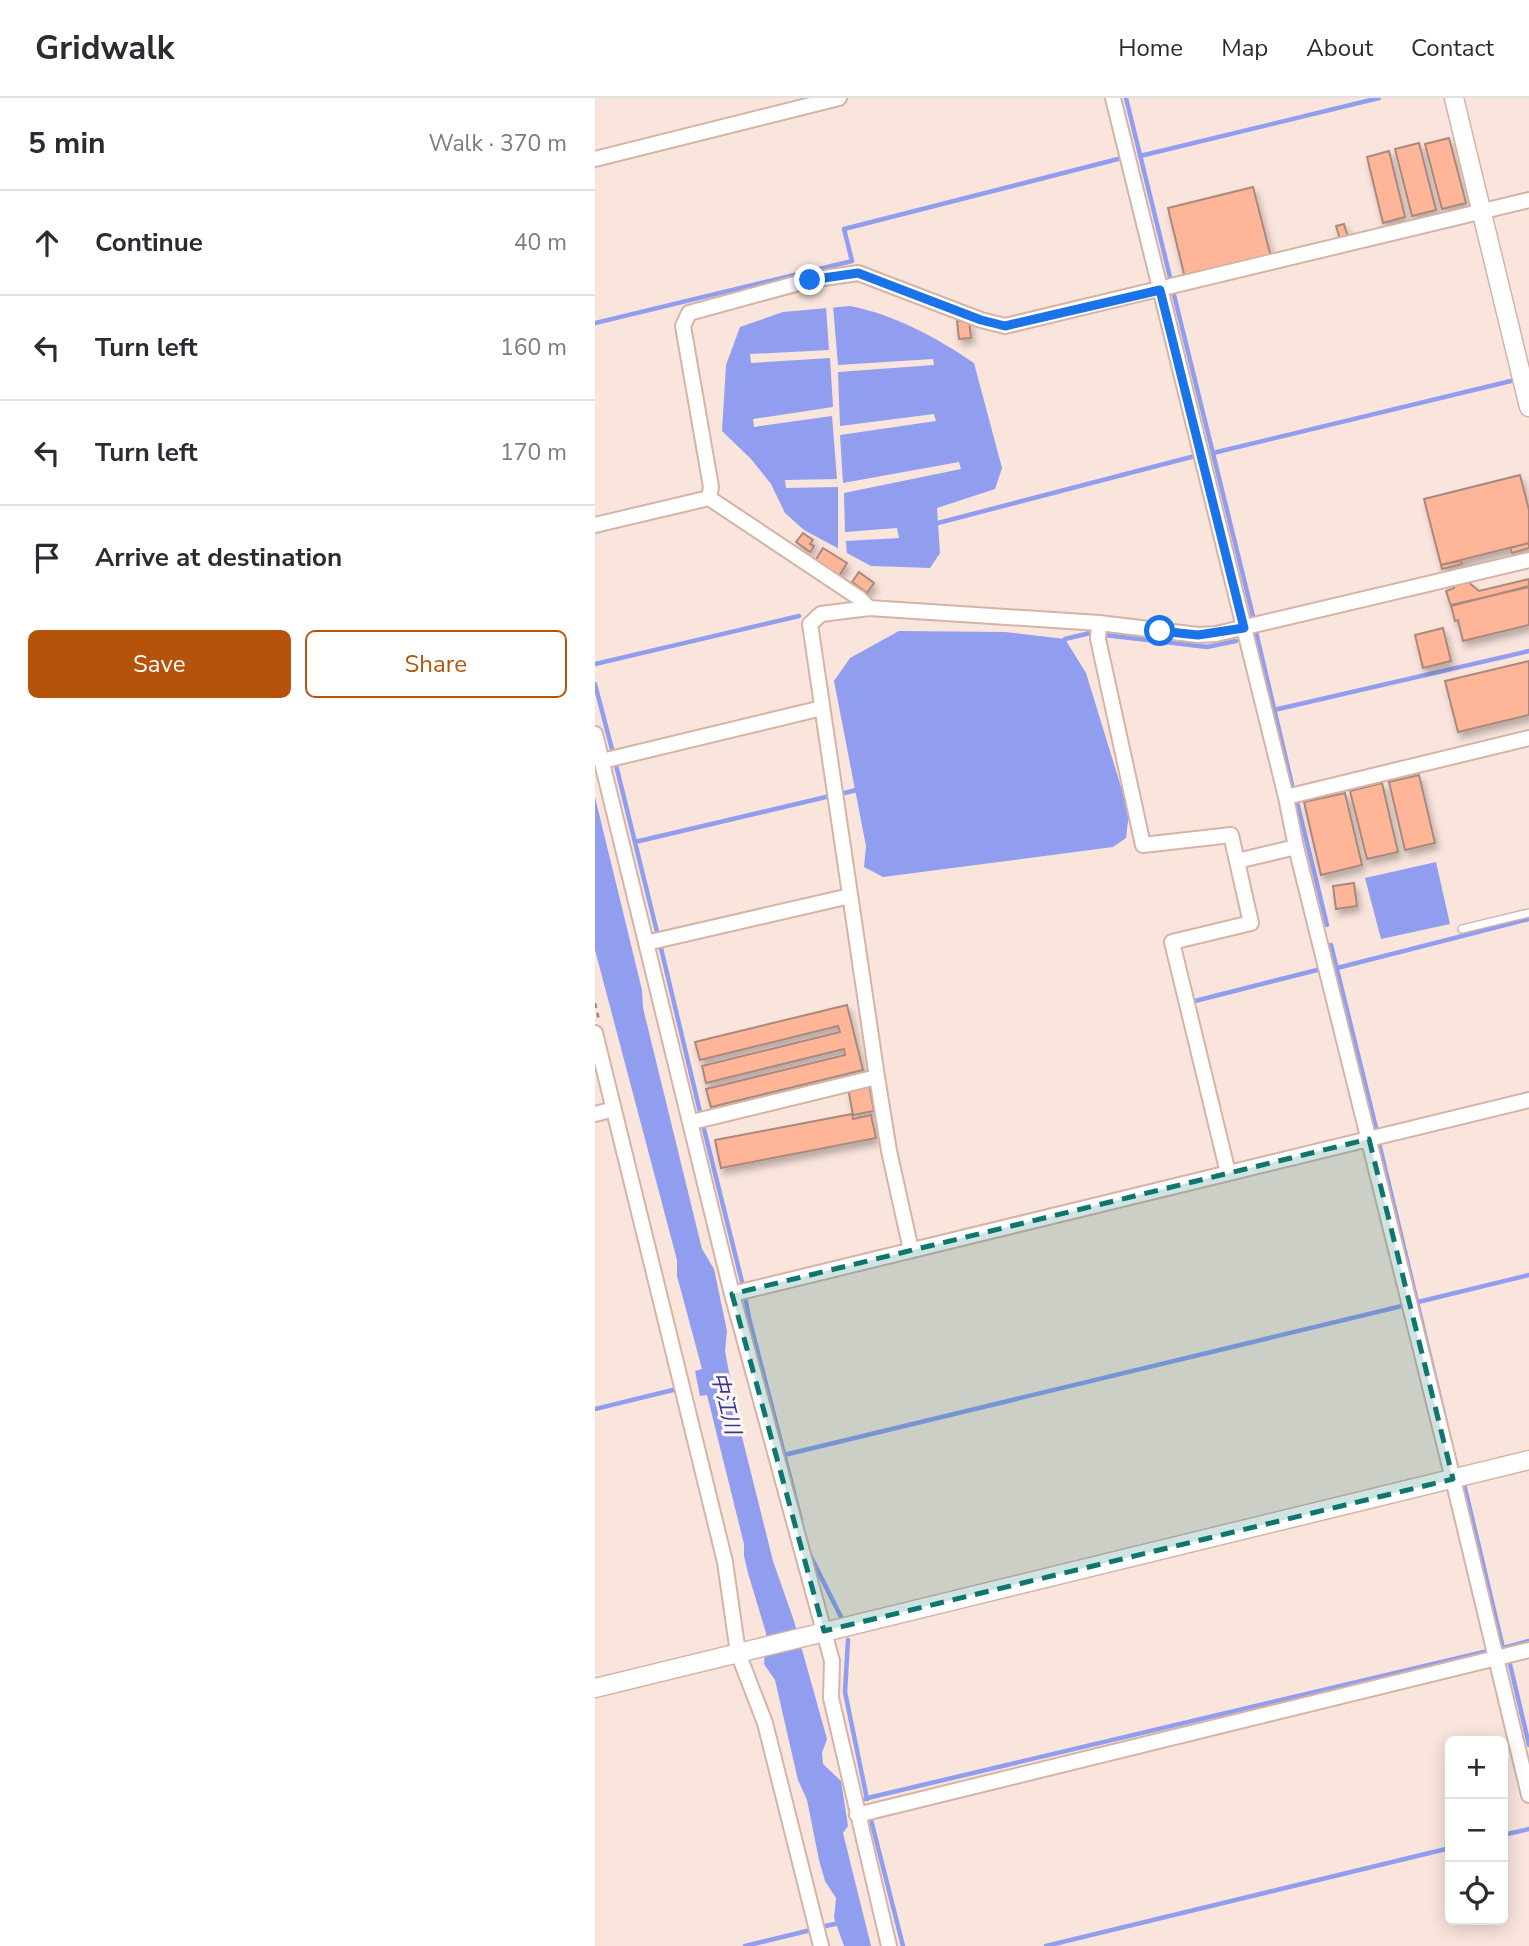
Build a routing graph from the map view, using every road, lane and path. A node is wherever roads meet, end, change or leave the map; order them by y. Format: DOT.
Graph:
graph roads {
  1 [pos="839,98"];
  2 [pos="1113,98"];
  3 [pos="1454,98"];
  4 [pos="595,159"];
  5 [pos="1529,200"];
  6 [pos="1482,212"];
  7 [pos="1160,290"];
  8 [pos="1529,407"];
  9 [pos="709,498"];
  10 [pos="595,524"];
  11 [pos="1529,560"];
  12 [pos="869,608"];
  13 [pos="1099,623"];
  14 [pos="1244,628"];
  15 [pos="822,708"];
  16 [pos="595,734"];
  17 [pos="1529,738"];
  18 [pos="602,761"];
  19 [pos="1286,797"];
  20 [pos="1296,847"];
  21 [pos="1237,861"];
  22 [pos="850,896"];
  23 [pos="1529,913"];
  24 [pos="1462,929"];
  25 [pos="646,943"];
  26 [pos="595,1033"];
  27 [pos="877,1077"];
  28 [pos="1529,1100"];
  29 [pos="614,1109"];
  30 [pos="595,1114"];
  31 [pos="692,1122"];
  32 [pos="1369,1139"];
  33 [pos="1228,1173"];
  34 [pos="911,1250"];
  35 [pos="732,1294"];
  36 [pos="1529,1460"];
  37 [pos="1453,1479"];
  38 [pos="824,1631"];
  39 [pos="1529,1650"];
  40 [pos="744,1651"];
  41 [pos="1496,1658"];
  42 [pos="595,1688"];
  43 [pos="1529,1795"];
  44 [pos="857,1815"];
  45 [pos="821,1946"];
  46 [pos="889,1946"];
  1 -- 4 [label="street"];
  2 -- 7 [label="street"];
  3 -- 6 [label="street"];
  5 -- 6 [label="street"];
  6 -- 7 [label="street"];
  6 -- 8 [label="street"];
  7 -- 9 [label="street"];
  7 -- 14 [label="street"];
  9 -- 10 [label="street"];
  9 -- 12 [label="street"];
  11 -- 14 [label="street"];
  12 -- 13 [label="street"];
  12 -- 15 [label="street"];
  13 -- 14 [label="street"];
  13 -- 21 [label="street"];
  14 -- 19 [label="street"];
  15 -- 18 [label="street"];
  15 -- 22 [label="street"];
  16 -- 18 [label="street"];
  17 -- 19 [label="street"];
  18 -- 25 [label="street"];
  19 -- 20 [label="street"];
  20 -- 21 [label="street"];
  20 -- 32 [label="street"];
  21 -- 33 [label="street"];
  22 -- 25 [label="street"];
  22 -- 27 [label="street"];
  23 -- 24 [label="lane"];
  25 -- 31 [label="street"];
  26 -- 29 [label="street"];
  27 -- 31 [label="street"];
  27 -- 34 [label="street"];
  28 -- 32 [label="street"];
  29 -- 30 [label="street"];
  29 -- 40 [label="street"];
  31 -- 35 [label="street"];
  32 -- 33 [label="street"];
  32 -- 37 [label="street"];
  33 -- 34 [label="street"];
  34 -- 35 [label="street"];
  35 -- 38 [label="street"];
  36 -- 37 [label="street"];
  37 -- 38 [label="street"];
  37 -- 41 [label="street"];
  38 -- 40 [label="street"];
  38 -- 44 [label="street"];
  39 -- 41 [label="street"];
  40 -- 42 [label="street"];
  40 -- 45 [label="street"];
  41 -- 43 [label="street"];
  41 -- 44 [label="street"];
  44 -- 46 [label="street"];
}
